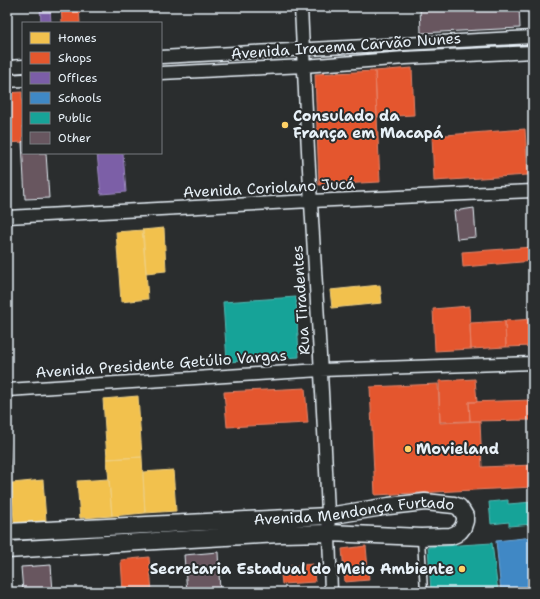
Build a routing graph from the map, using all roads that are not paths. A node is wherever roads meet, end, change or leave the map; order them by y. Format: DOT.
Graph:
graph roads {
  1 [pos="301,7"];
  2 [pos="533,37"];
  3 [pos="303,49"];
  4 [pos="533,52"];
  5 [pos="162,57"];
  6 [pos="7,66"];
  7 [pos="22,66"];
  8 [pos="304,66"];
  9 [pos="162,73"];
  10 [pos="22,80"];
  11 [pos="7,81"];
  12 [pos="533,191"];
  13 [pos="311,201"];
  14 [pos="7,217"];
  15 [pos="533,363"];
  16 [pos="321,370"];
  17 [pos="7,390"];
  18 [pos="328,516"];
  19 [pos="156,525"];
  20 [pos="7,532"];
  21 [pos="329,533"];
  22 [pos="421,537"];
  23 [pos="156,541"];
  24 [pos="7,550"];
  25 [pos="331,592"];
  26 [pos="424,592"];
  1 -- 3 [label="street, Rua Tiradentes"];
  2 -- 3 [label="street, Avenida Iracema Carvão Nunes"];
  3 -- 5 [label="street, Avenida Iracema Carvão Nunes"];
  3 -- 8 [label="street, Rua Tiradentes"];
  4 -- 8 [label="street, Avenida Iracema Carvão Nunes"];
  6 -- 7 [label="street"];
  8 -- 9 [label="street, Avenida Iracema Carvão Nunes"];
  8 -- 13 [label="street, Rua Tiradentes"];
  10 -- 11 [label="street"];
  12 -- 13 [label="street, Avenida Coriolano Jucá"];
  13 -- 14 [label="street, Avenida Coriolano Jucá"];
  13 -- 16 [label="street, Rua Tiradentes"];
  15 -- 16 [label="street, Avenida Presidente Getúlio Vargas"];
  16 -- 17 [label="street, Avenida Presidente Getúlio Vargas"];
  16 -- 18 [label="street, Rua Tiradentes"];
  18 -- 19 [label="street, Avenida Mendonça Furtado"];
  18 -- 21 [label="street, Rua Tiradentes"];
  18 -- 22 [label="street, Avenida Mendonça Furtado"];
  19 -- 20 [label="street, Avenida Mendonça Furtado"];
  19 -- 23 [label="street"];
  21 -- 22 [label="street, Avenida Mendonça Furtado"];
  21 -- 23 [label="street, Avenida Mendonça Furtado"];
  21 -- 25 [label="street, Rua Tiradentes"];
  22 -- 26 [label="lane"];
  23 -- 24 [label="street, Avenida Mendonça Furtado"];
}
